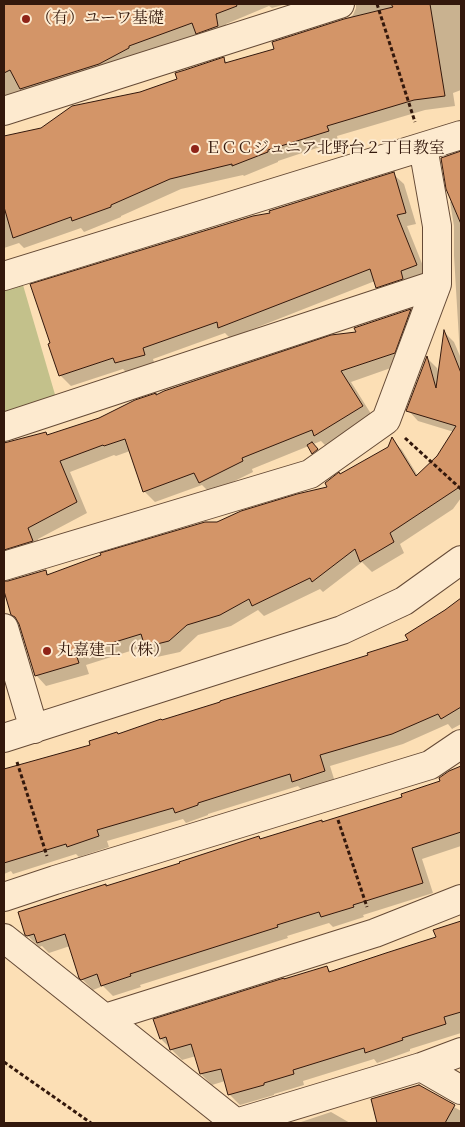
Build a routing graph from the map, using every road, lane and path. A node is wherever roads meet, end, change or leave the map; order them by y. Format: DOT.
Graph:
graph roads {
  1 [pos="340,4"];
  2 [pos="378,4"];
  3 [pos="4,111"];
  4 [pos="461,135"];
  5 [pos="422,147"];
  6 [pos="4,276"];
  7 [pos="436,284"];
  8 [pos="386,420"];
  9 [pos="4,427"];
  10 [pos="461,490"];
  11 [pos="461,560"];
  12 [pos="4,566"];
  13 [pos="4,628"];
  14 [pos="34,729"];
  15 [pos="461,744"];
  16 [pos="9,746"];
  17 [pos="330,796"];
  18 [pos="55,880"];
  19 [pos="4,897"];
  20 [pos="461,900"];
  21 [pos="375,933"];
  22 [pos="4,938"];
  23 [pos="105,1018"];
  24 [pos="461,1052"];
  25 [pos="4,1062"];
  26 [pos="422,1067"];
  27 [pos="461,1090"];
  28 [pos="91,1123"];
  1 -- 3 [label="street"];
  2 -- 5 [label="path"];
  4 -- 5 [label="street"];
  5 -- 6 [label="street"];
  5 -- 7 [label="street"];
  7 -- 8 [label="street"];
  7 -- 9 [label="street"];
  8 -- 10 [label="path"];
  8 -- 12 [label="street"];
  11 -- 14 [label="street"];
  13 -- 14 [label="street"];
  14 -- 16 [label="street"];
  15 -- 17 [label="street"];
  16 -- 18 [label="path"];
  17 -- 18 [label="street"];
  17 -- 21 [label="path"];
  18 -- 19 [label="street"];
  20 -- 21 [label="street"];
  21 -- 23 [label="street"];
  22 -- 23 [label="street"];
  23 -- 26 [label="street"];
  24 -- 26 [label="street"];
  25 -- 28 [label="path"];
  26 -- 27 [label="street"];
}
